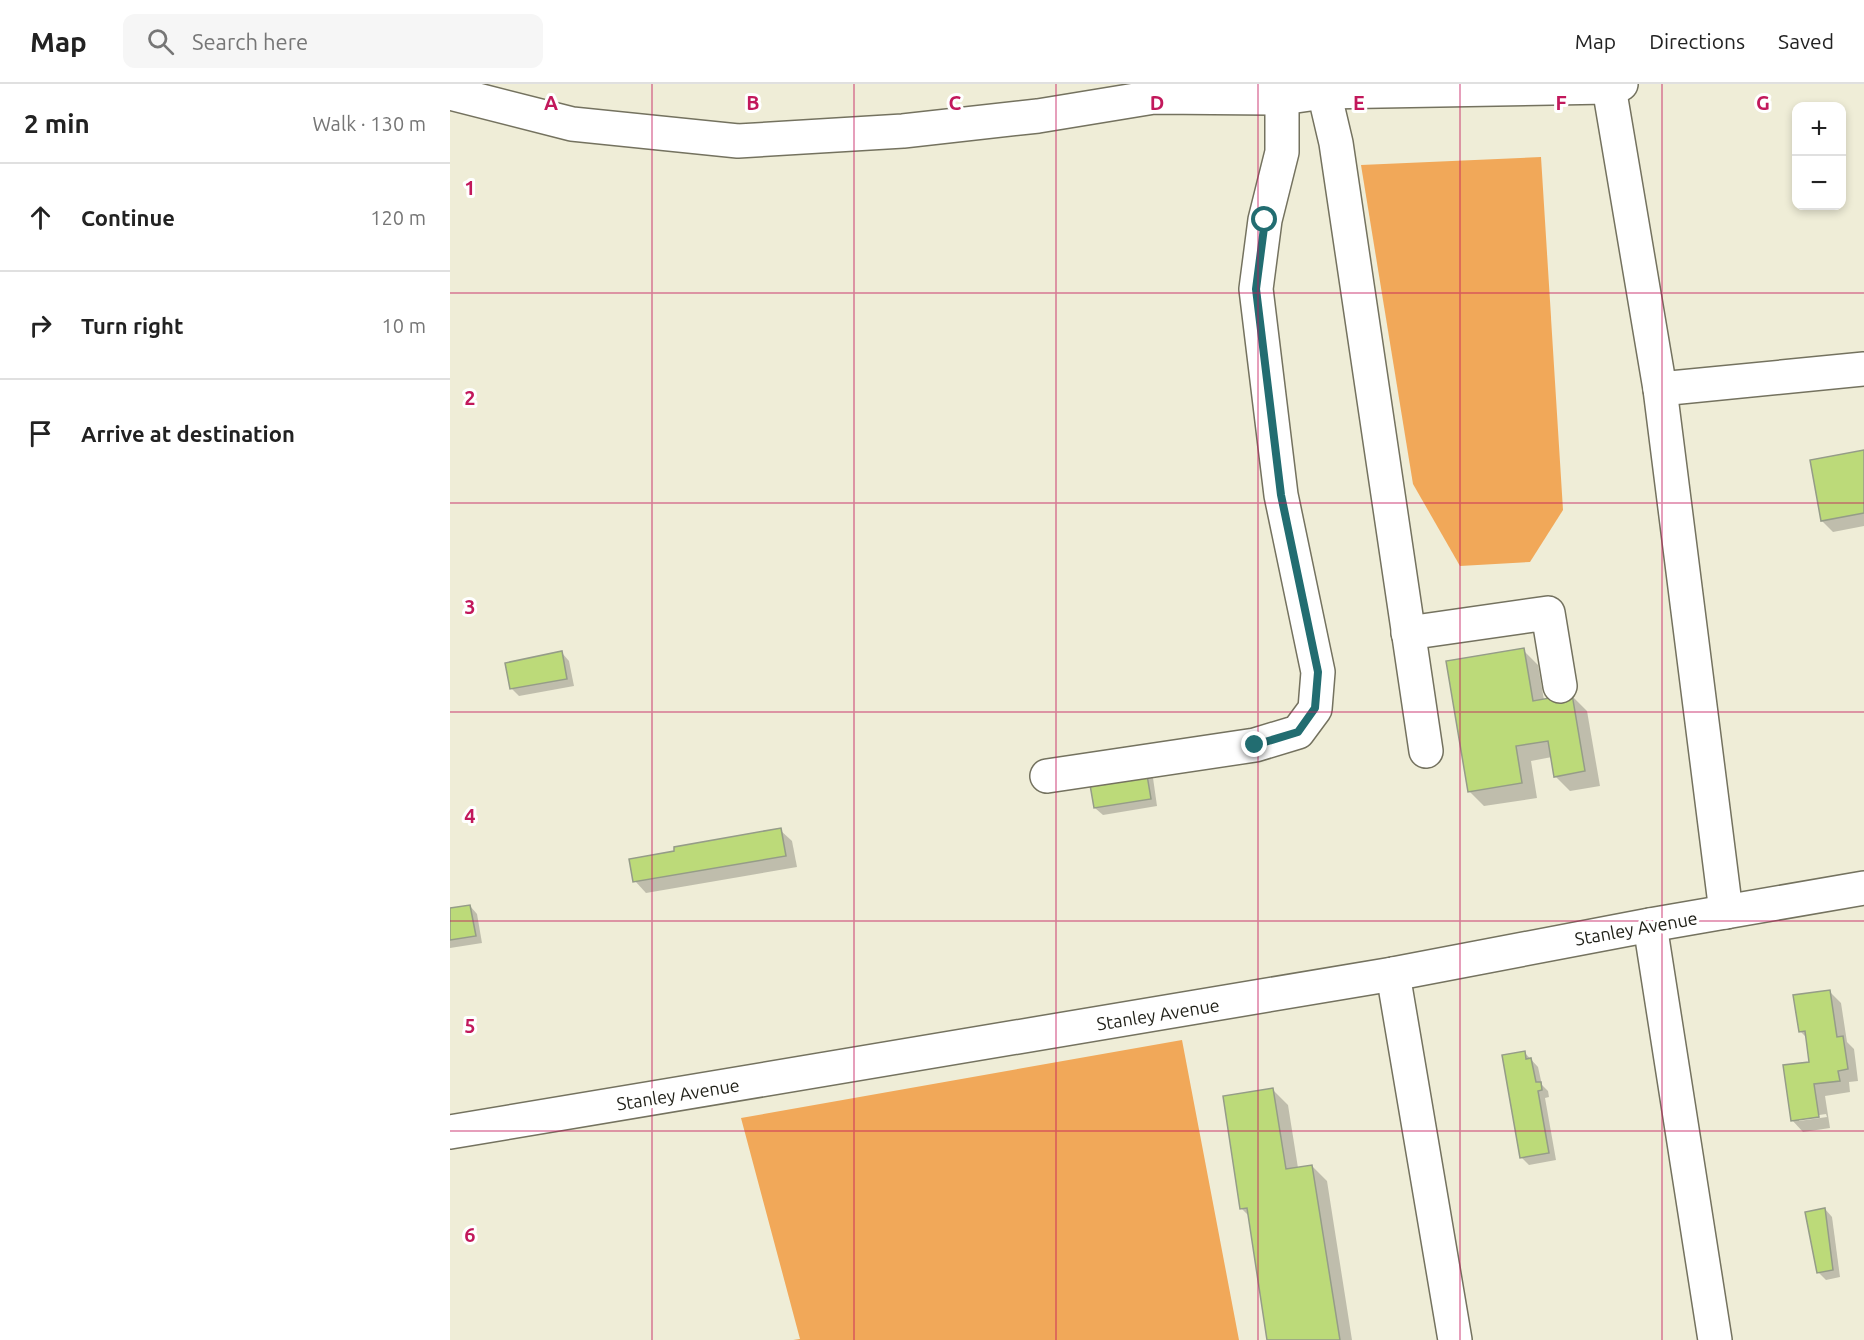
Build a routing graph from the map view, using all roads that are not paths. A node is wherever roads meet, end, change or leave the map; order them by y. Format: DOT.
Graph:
graph roads {
  1 [pos="1615,85"];
  2 [pos="1324,92"];
  3 [pos="450,93"];
  4 [pos="1282,98"];
  5 [pos="1864,369"];
  6 [pos="1660,389"];
  7 [pos="1408,633"];
  8 [pos="1560,686"];
  9 [pos="1426,751"];
  10 [pos="1047,776"];
  11 [pos="1864,888"];
  12 [pos="1726,912"];
  13 [pos="1650,925"];
  14 [pos="1393,974"];
  15 [pos="450,1132"];
  16 [pos="1455,1340"];
  17 [pos="1715,1340"];
  1 -- 2 [label="main road"];
  1 -- 6 [label="main road"];
  2 -- 4 [label="main road"];
  2 -- 7 [label="main road"];
  3 -- 4 [label="main road"];
  4 -- 10 [label="main road"];
  5 -- 6 [label="main road"];
  6 -- 12 [label="main road"];
  7 -- 8 [label="main road"];
  7 -- 9 [label="main road"];
  11 -- 12 [label="main road, Stanley Avenue"];
  12 -- 13 [label="main road, Stanley Avenue"];
  13 -- 14 [label="main road, Stanley Avenue"];
  13 -- 17 [label="main road"];
  14 -- 15 [label="main road, Stanley Avenue"];
  14 -- 16 [label="main road"];
}
